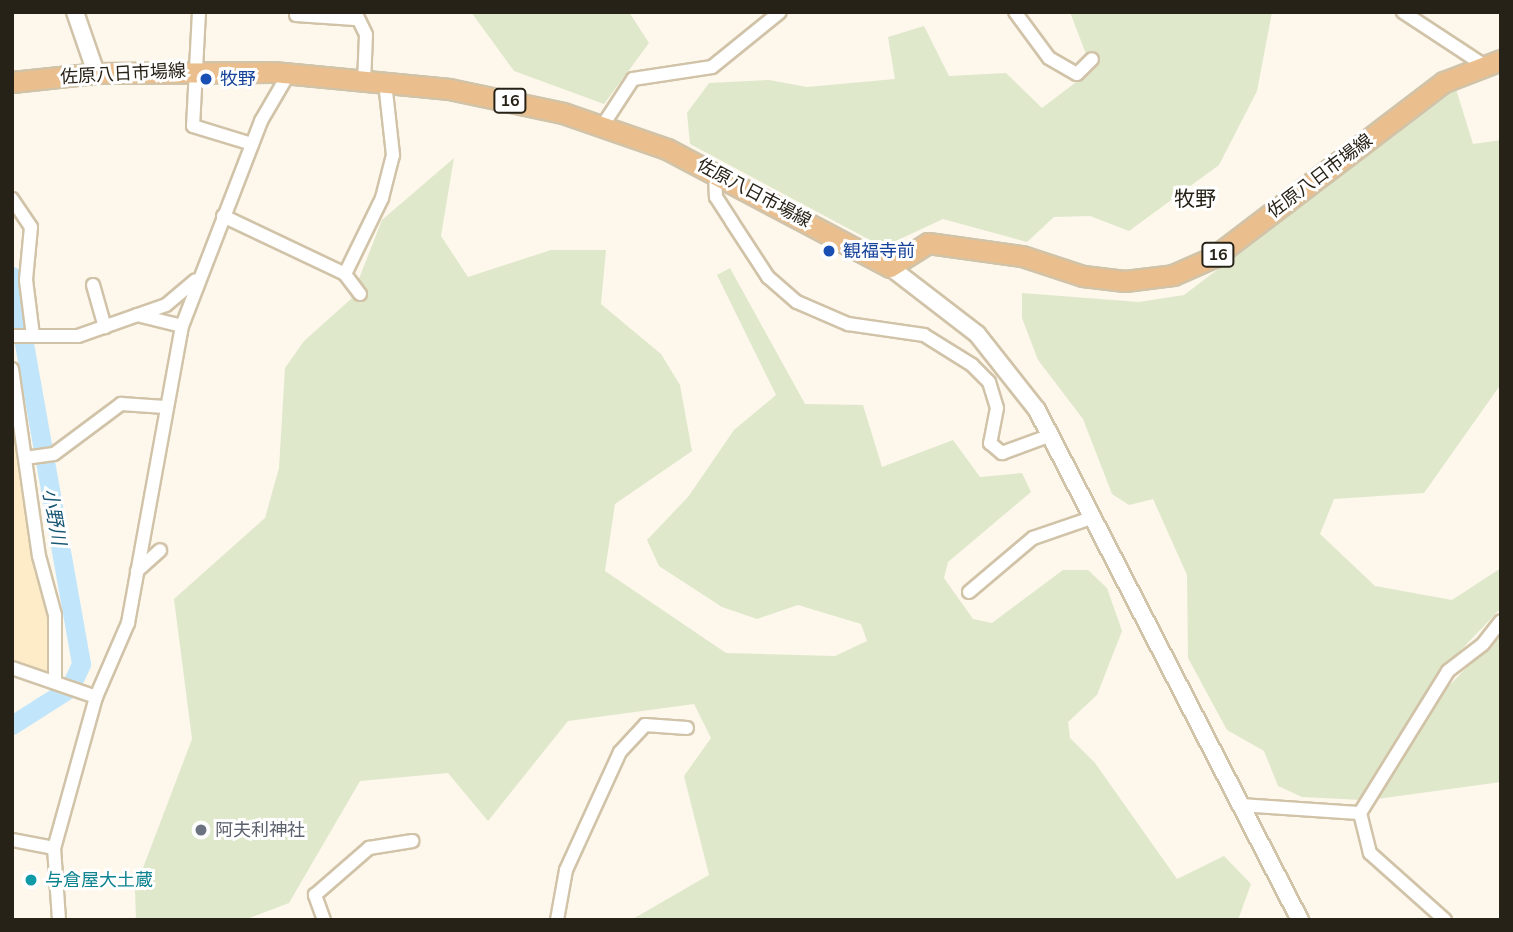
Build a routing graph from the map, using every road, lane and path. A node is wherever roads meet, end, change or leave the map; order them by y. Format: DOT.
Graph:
graph roads {
  1 [pos="75,12"];
  2 [pos="199,12"];
  3 [pos="780,12"];
  4 [pos="1015,12"];
  5 [pos="1403,12"];
  6 [pos="296,15"];
  7 [pos="355,16"];
  8 [pos="1092,58"];
  9 [pos="1492,62"];
  10 [pos="196,71"];
  11 [pos="96,73"];
  12 [pos="289,73"];
  13 [pos="12,82"];
  14 [pos="364,82"];
  15 [pos="385,83"];
  16 [pos="603,125"];
  17 [pos="252,144"];
  18 [pos="715,172"];
  19 [pos="12,200"];
  20 [pos="223,216"];
  21 [pos="890,267"];
  22 [pos="345,274"];
  23 [pos="200,276"];
  24 [pos="93,285"];
  25 [pos="360,294"];
  26 [pos="136,315"];
  27 [pos="182,326"];
  28 [pos="105,327"];
  29 [pos="12,336"];
  30 [pos="33,336"];
  31 [pos="12,369"];
  32 [pos="165,407"];
  33 [pos="1051,435"];
  34 [pos="25,458"];
  35 [pos="1094,517"];
  36 [pos="160,550"];
  37 [pos="137,571"];
  38 [pos="969,592"];
  39 [pos="1501,621"];
  40 [pos="12,668"];
  41 [pos="60,684"];
  42 [pos="96,698"];
  43 [pos="687,728"];
  44 [pos="1239,805"];
  45 [pos="1360,813"];
  46 [pos="12,840"];
  47 [pos="412,841"];
  48 [pos="54,848"];
  49 [pos="58,920"];
  50 [pos="324,920"];
  51 [pos="557,920"];
  52 [pos="1300,920"];
  53 [pos="1445,920"];
  1 -- 11 [label="street"];
  2 -- 10 [label="street"];
  3 -- 16 [label="street"];
  4 -- 8 [label="street"];
  5 -- 9 [label="street"];
  6 -- 7 [label="street"];
  7 -- 14 [label="street"];
  9 -- 21 [label="main road, 佐原八日市場線 / 16"];
  10 -- 11 [label="main road, 佐原八日市場線 / 16"];
  10 -- 12 [label="main road, 佐原八日市場線 / 16"];
  10 -- 17 [label="street"];
  11 -- 13 [label="main road, 佐原八日市場線 / 16"];
  12 -- 14 [label="main road, 佐原八日市場線 / 16"];
  12 -- 17 [label="street"];
  14 -- 15 [label="main road, 佐原八日市場線 / 16"];
  15 -- 16 [label="main road, 佐原八日市場線 / 16"];
  15 -- 22 [label="street"];
  16 -- 18 [label="main road, 佐原八日市場線 / 16"];
  17 -- 20 [label="street"];
  18 -- 21 [label="main road, 佐原八日市場線 / 16"];
  18 -- 33 [label="street"];
  19 -- 30 [label="street"];
  20 -- 22 [label="street"];
  20 -- 23 [label="street"];
  21 -- 33 [label="street"];
  22 -- 25 [label="street"];
  23 -- 26 [label="street"];
  23 -- 27 [label="street"];
  24 -- 28 [label="street"];
  26 -- 27 [label="street"];
  26 -- 28 [label="street"];
  27 -- 32 [label="street"];
  28 -- 30 [label="street"];
  29 -- 30 [label="street"];
  31 -- 34 [label="street"];
  32 -- 34 [label="street"];
  32 -- 37 [label="street"];
  33 -- 35 [label="street"];
  34 -- 41 [label="street"];
  35 -- 38 [label="street"];
  35 -- 44 [label="street"];
  36 -- 37 [label="street"];
  37 -- 42 [label="street"];
  39 -- 45 [label="street"];
  40 -- 41 [label="street"];
  41 -- 42 [label="street"];
  42 -- 48 [label="street"];
  43 -- 51 [label="street"];
  44 -- 45 [label="street"];
  44 -- 52 [label="street"];
  45 -- 53 [label="street"];
  46 -- 48 [label="street"];
  47 -- 50 [label="street"];
  48 -- 49 [label="street"];
}
